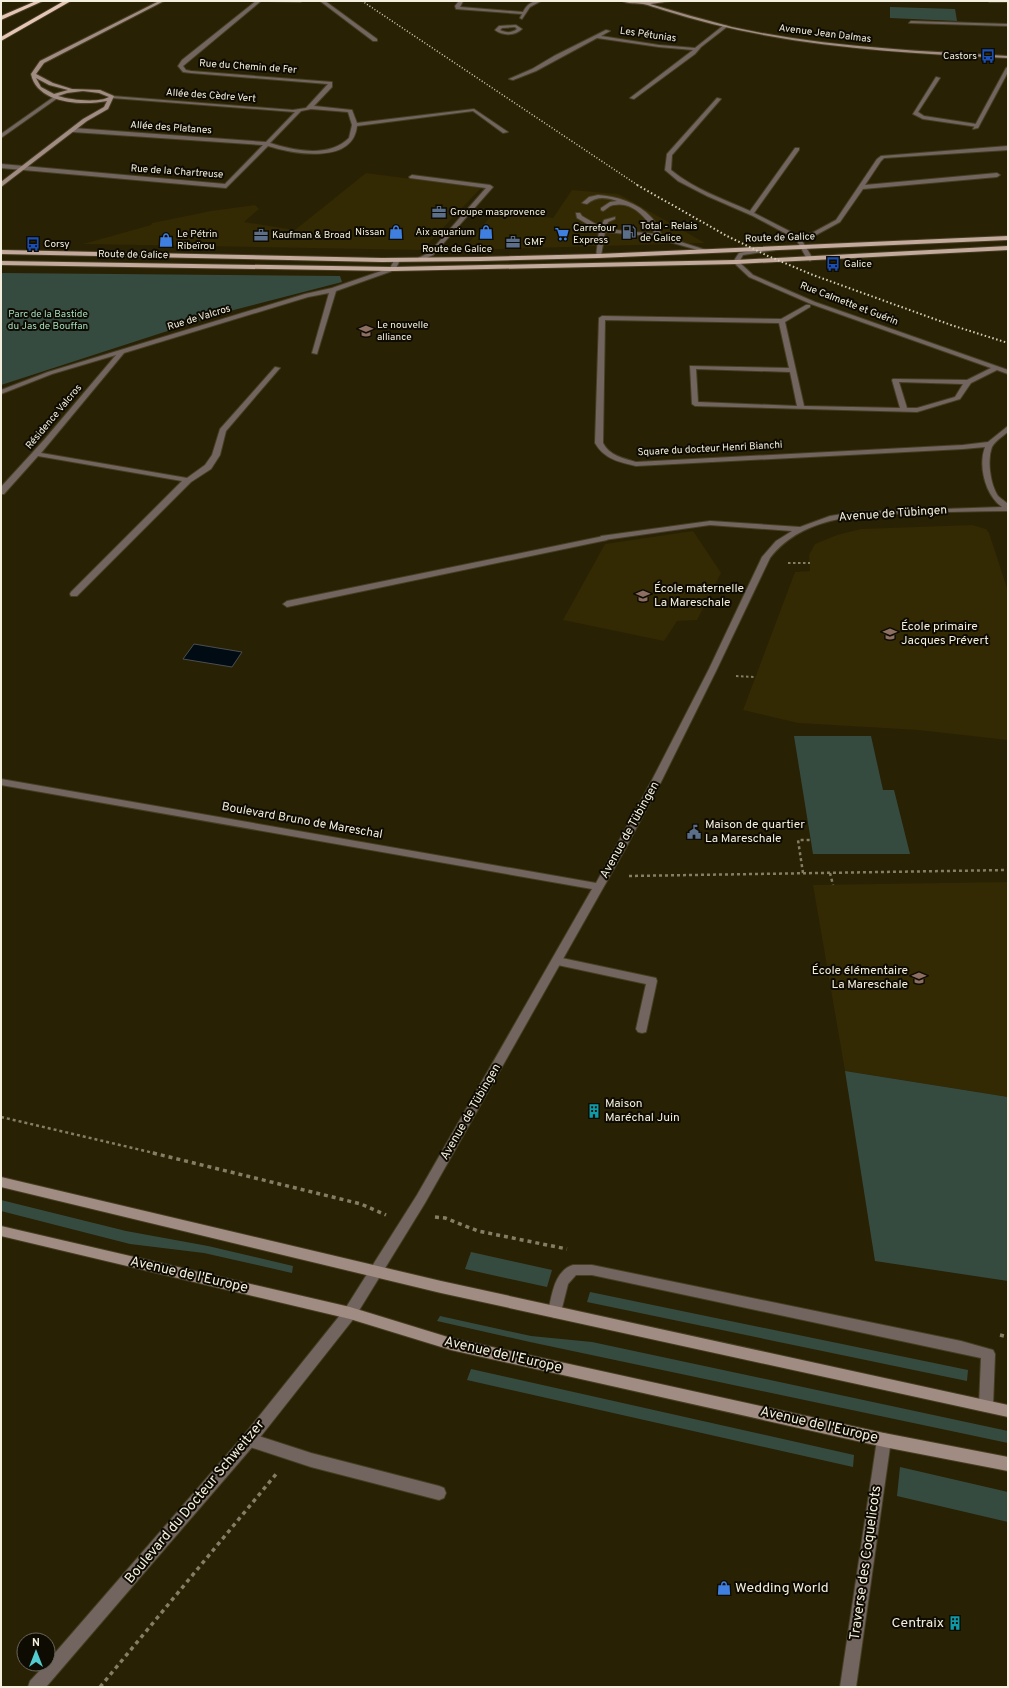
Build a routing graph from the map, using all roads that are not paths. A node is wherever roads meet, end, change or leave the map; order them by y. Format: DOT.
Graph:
graph roads {
  1 [pos="40,1"];
  2 [pos="68,1"];
  3 [pos="162,1"];
  4 [pos="259,1"];
  5 [pos="269,1"];
  6 [pos="300,1"];
  7 [pos="322,1"];
  8 [pos="461,1"];
  9 [pos="539,1"];
  10 [pos="624,1"];
  11 [pos="670,1"];
  12 [pos="990,1"];
  13 [pos="1008,1"];
  14 [pos="647,2"];
  15 [pos="46,12"];
  16 [pos="523,13"];
  17 [pos="1,19"];
  18 [pos="911,22"];
  19 [pos="1008,25"];
  20 [pos="516,26"];
  21 [pos="726,26"];
  22 [pos="608,31"];
  23 [pos="1,34"];
  24 [pos="598,37"];
  25 [pos="1,39"];
  26 [pos="375,40"];
  27 [pos="696,49"];
  28 [pos="1008,57"];
  29 [pos="1008,68"];
  30 [pos="33,74"];
  31 [pos="938,78"];
  32 [pos="511,79"];
  33 [pos="75,90"];
  34 [pos="55,96"];
  35 [pos="111,98"];
  36 [pos="632,98"];
  37 [pos="719,99"];
  38 [pos="85,101"];
  39 [pos="310,107"];
  40 [pos="299,111"];
  41 [pos="85,120"];
  42 [pos="356,125"];
  43 [pos="73,130"];
  44 [pos="505,132"];
  45 [pos="1,136"];
  46 [pos="266,144"];
  47 [pos="1008,148"];
  48 [pos="796,149"];
  49 [pos="1,166"];
  50 [pos="23,168"];
  51 [pos="997,175"];
  52 [pos="412,177"];
  53 [pos="1,185"];
  54 [pos="861,187"];
  55 [pos="585,203"];
  56 [pos="628,203"];
  57 [pos="634,208"];
  58 [pos="603,209"];
  59 [pos="618,210"];
  60 [pos="750,213"];
  61 [pos="578,214"];
  62 [pos="613,218"];
  63 [pos="602,230"];
  64 [pos="660,238"];
  65 [pos="798,238"];
  66 [pos="1008,238"];
  67 [pos="802,247"];
  68 [pos="782,248"];
  69 [pos="1008,248"];
  70 [pos="703,250"];
  71 [pos="1,252"];
  72 [pos="598,256"];
  73 [pos="810,259"];
  74 [pos="397,260"];
  75 [pos="420,260"];
  76 [pos="736,262"];
  77 [pos="1,263"];
  78 [pos="393,269"];
  79 [pos="334,290"];
  80 [pos="811,304"];
  81 [pos="782,321"];
  82 [pos="121,353"];
  83 [pos="315,353"];
  84 [pos="278,368"];
  85 [pos="996,368"];
  86 [pos="793,370"];
  87 [pos="1008,372"];
  88 [pos="968,382"];
  89 [pos="1,392"];
  90 [pos="801,408"];
  91 [pos="904,410"];
  92 [pos="1008,428"];
  93 [pos="990,444"];
  94 [pos="36,454"];
  95 [pos="188,480"];
  96 [pos="1,492"];
  97 [pos="1008,508"];
  98 [pos="802,529"];
  99 [pos="74,594"];
  100 [pos="288,604"];
  101 [pos="1,782"];
  102 [pos="599,887"];
  103 [pos="557,961"];
  104 [pos="642,1029"];
  105 [pos="1,1182"];
  106 [pos="1,1231"];
  107 [pos="375,1271"];
  108 [pos="555,1312"];
  109 [pos="350,1313"];
  110 [pos="986,1406"];
  111 [pos="1008,1411"];
  112 [pos="249,1440"];
  113 [pos="884,1440"];
  114 [pos="1008,1464"];
  115 [pos="439,1493"];
  116 [pos="36,1687"];
  117 [pos="848,1687"];
  1 -- 17 [label="highway"];
  2 -- 15 [label="highway"];
  3 -- 30 [label="street"];
  4 -- 39 [label="street, Rue du Chemin de Fer"];
  5 -- 6 [label="street"];
  7 -- 26 [label="street"];
  8 -- 16 [label="street"];
  9 -- 16 [label="street"];
  10 -- 14 [label="street, Avenue Jean Dalmas"];
  11 -- 14 [label="street"];
  12 -- 13 [label="street"];
  14 -- 21 [label="street, Avenue Jean Dalmas"];
  15 -- 23 [label="highway"];
  15 -- 25 [label="highway"];
  16 -- 20 [label="street"];
  18 -- 19 [label="street"];
  21 -- 27 [label="street"];
  21 -- 28 [label="street, Avenue Jean Dalmas"];
  22 -- 24 [label="street"];
  24 -- 27 [label="street, Les Pétunias"];
  24 -- 32 [label="street"];
  27 -- 36 [label="street"];
  29 -- 31 [label="street"];
  30 -- 33 [label="street"];
  30 -- 34 [label="street"];
  33 -- 34 [label="street"];
  33 -- 35 [label="street"];
  34 -- 38 [label="street"];
  34 -- 45 [label="street"];
  35 -- 38 [label="street"];
  35 -- 40 [label="street, Allée des Cèdre Vert"];
  35 -- 41 [label="street"];
  37 -- 60 [label="street"];
  38 -- 41 [label="street"];
  39 -- 40 [label="street, Allée des Cèdre Vert"];
  39 -- 42 [label="street"];
  40 -- 46 [label="street, Rue de la Chartreuse"];
  41 -- 43 [label="street"];
  42 -- 44 [label="street"];
  42 -- 46 [label="street, Allée des Platanes"];
  43 -- 46 [label="street, Allée des Platanes"];
  43 -- 50 [label="street"];
  46 -- 50 [label="street, Rue de la Chartreuse"];
  47 -- 54 [label="street"];
  48 -- 60 [label="street"];
  49 -- 50 [label="street"];
  50 -- 53 [label="street"];
  51 -- 54 [label="street"];
  52 -- 75 [label="street"];
  54 -- 65 [label="street"];
  55 -- 56 [label="street"];
  56 -- 57 [label="street"];
  56 -- 58 [label="street"];
  57 -- 59 [label="street"];
  57 -- 64 [label="street"];
  60 -- 65 [label="street"];
  61 -- 63 [label="street"];
  62 -- 63 [label="street"];
  63 -- 64 [label="street"];
  63 -- 72 [label="street"];
  64 -- 70 [label="street"];
  65 -- 67 [label="street"];
  66 -- 67 [label="main road, Route de Galice"];
  67 -- 68 [label="main road, Route de Galice"];
  67 -- 73 [label="street"];
  68 -- 70 [label="main road, Route de Galice"];
  68 -- 76 [label="street"];
  69 -- 73 [label="main road, Route de Galice"];
  70 -- 72 [label="main road, Route de Galice"];
  71 -- 74 [label="main road, Route de Galice"];
  72 -- 75 [label="main road, Route de Galice"];
  73 -- 76 [label="main road, Route de Galice"];
  74 -- 75 [label="main road, Route de Galice"];
  74 -- 78 [label="street"];
  76 -- 78 [label="main road, Route de Galice"];
  76 -- 80 [label="street, Rue Calmette et Guérin"];
  77 -- 78 [label="main road, Route de Galice"];
  78 -- 79 [label="street, Rue de Valcros"];
  79 -- 82 [label="street, Rue de Valcros"];
  79 -- 83 [label="street"];
  80 -- 81 [label="street"];
  80 -- 85 [label="street, Rue Calmette et Guérin"];
  81 -- 86 [label="street"];
  81 -- 93 [label="street, Square du docteur Henri Bianchi"];
  82 -- 89 [label="street, Rue de Valcros"];
  82 -- 94 [label="street, Résidence Valcros"];
  84 -- 95 [label="street"];
  85 -- 87 [label="street, Rue Calmette et Guérin"];
  85 -- 88 [label="street"];
  86 -- 90 [label="street"];
  86 -- 90 [label="street"];
  88 -- 91 [label="street"];
  88 -- 91 [label="street"];
  90 -- 91 [label="street"];
  92 -- 93 [label="street"];
  93 -- 97 [label="street"];
  94 -- 95 [label="street"];
  94 -- 96 [label="street, Résidence Valcros"];
  95 -- 99 [label="street"];
  97 -- 98 [label="street, Avenue de Tübingen"];
  98 -- 100 [label="street"];
  98 -- 102 [label="street, Avenue de Tübingen"];
  101 -- 102 [label="street, Boulevard Bruno de Mareschal"];
  102 -- 103 [label="street, Avenue de Tübingen"];
  103 -- 104 [label="street"];
  103 -- 107 [label="street, Avenue de Tübingen"];
  105 -- 107 [label="street"];
  106 -- 109 [label="street, Avenue de l'Europe"];
  107 -- 108 [label="street"];
  107 -- 109 [label="street, Avenue de Tübingen"];
  108 -- 110 [label="street"];
  108 -- 110 [label="street"];
  109 -- 112 [label="street, Boulevard du Docteur Schweitzer"];
  109 -- 113 [label="street, Avenue de l'Europe"];
  110 -- 111 [label="street"];
  112 -- 115 [label="street"];
  112 -- 116 [label="street, Boulevard du Docteur Schweitzer"];
  113 -- 114 [label="street, Avenue de l'Europe"];
  113 -- 117 [label="street, Traverse des Coquelicots"];
}
